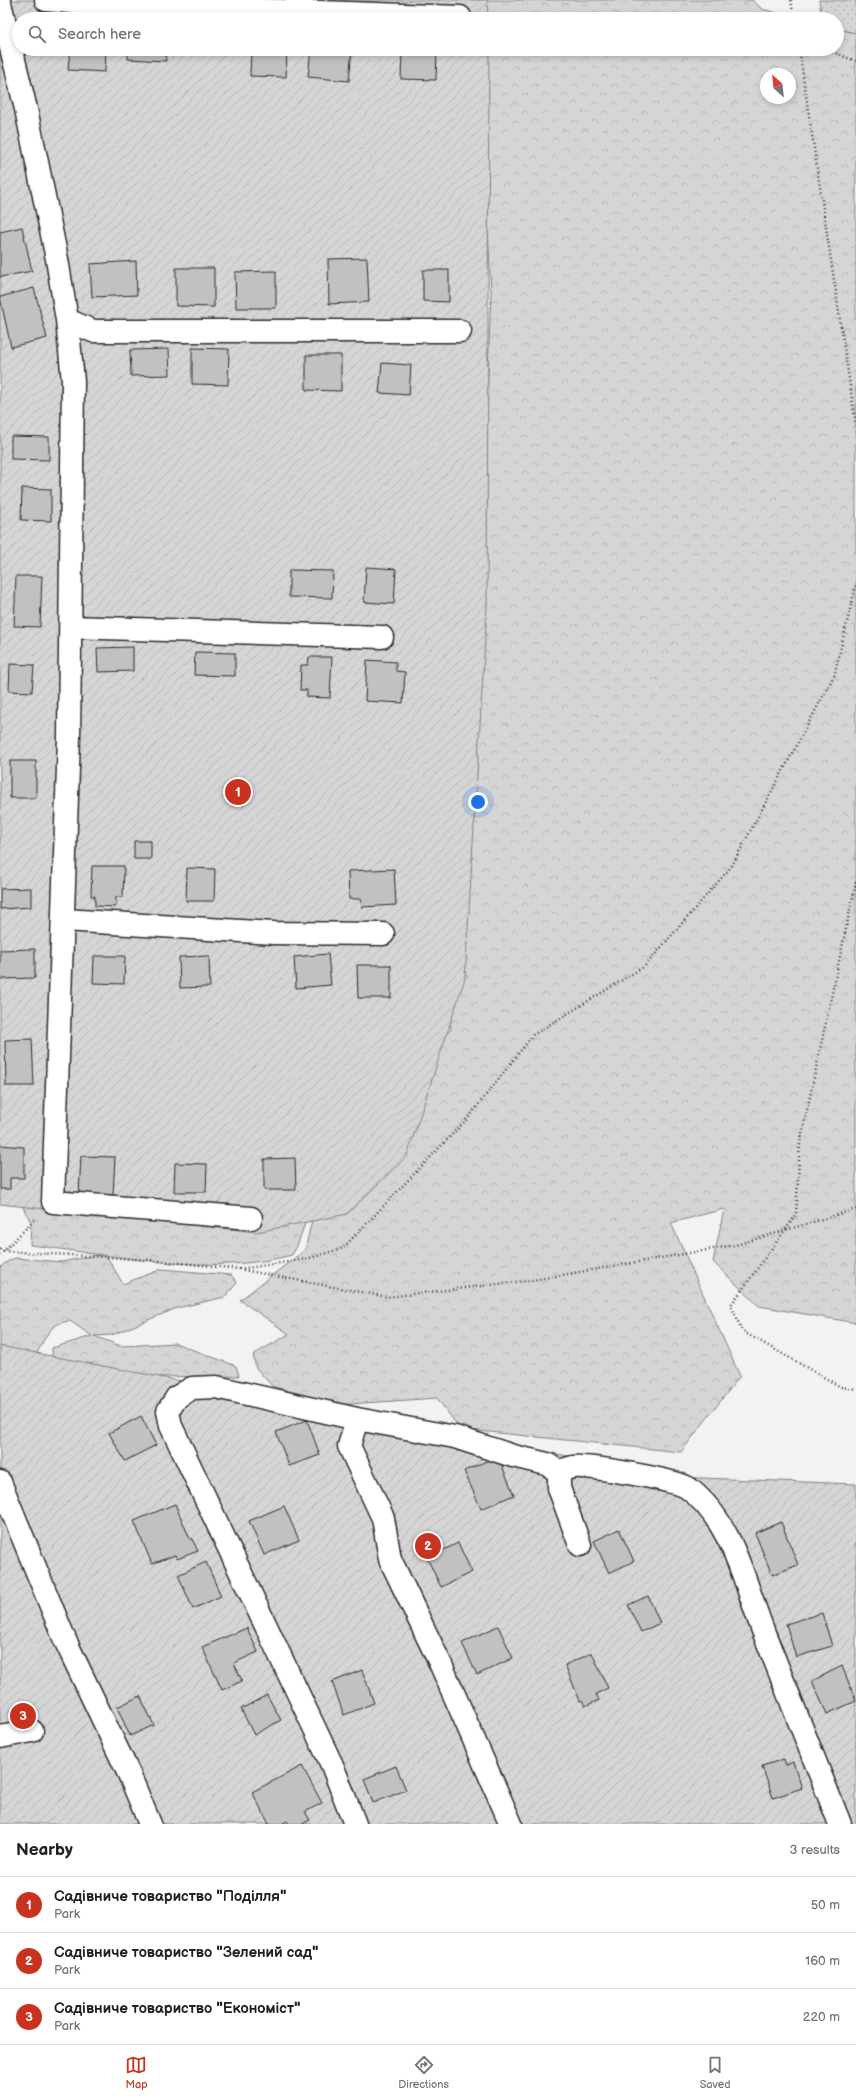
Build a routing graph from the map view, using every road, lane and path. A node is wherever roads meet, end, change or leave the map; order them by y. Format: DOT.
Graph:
graph roads {
  1 [pos="46,0"];
  2 [pos="791,0"];
  3 [pos="0,3"];
  4 [pos="319,12"];
  5 [pos="793,12"];
  6 [pos="12,52"];
  7 [pos="13,56"];
  8 [pos="800,56"];
  9 [pos="843,56"];
  10 [pos="856,61"];
  11 [pos="67,320"];
  12 [pos="460,330"];
  13 [pos="856,425"];
  14 [pos="856,585"];
  15 [pos="71,626"];
  16 [pos="382,637"];
  17 [pos="856,882"];
  18 [pos="64,920"];
  19 [pos="383,934"];
  20 [pos="53,1202"];
  21 [pos="856,1209"];
  22 [pos="251,1218"];
  23 [pos="785,1230"];
  24 [pos="0,1249"];
  25 [pos="4,1251"];
  26 [pos="0,1256"];
  27 [pos="240,1269"];
  28 [pos="856,1389"];
  29 [pos="357,1419"];
  30 [pos="559,1472"];
  31 [pos="0,1482"];
  32 [pos="580,1545"];
  33 [pos="32,1731"];
  34 [pos="0,1737"];
  35 [pos="150,1824"];
  36 [pos="355,1824"];
  37 [pos="511,1824"];
  38 [pos="840,1824"];
  1 -- 4 [label="street"];
  2 -- 5 [label="path"];
  3 -- 6 [label="street"];
  7 -- 11 [label="street"];
  8 -- 13 [label="path"];
  9 -- 10 [label="path"];
  11 -- 12 [label="street"];
  11 -- 15 [label="street"];
  14 -- 27 [label="path"];
  15 -- 16 [label="street"];
  15 -- 18 [label="street"];
  17 -- 23 [label="path"];
  18 -- 19 [label="street"];
  18 -- 20 [label="street"];
  20 -- 22 [label="street"];
  20 -- 25 [label="path"];
  21 -- 23 [label="path"];
  23 -- 27 [label="path"];
  23 -- 28 [label="path"];
  24 -- 25 [label="path"];
  25 -- 26 [label="path"];
  25 -- 27 [label="path"];
  29 -- 30 [label="street"];
  29 -- 36 [label="street"];
  29 -- 37 [label="street"];
  30 -- 32 [label="street"];
  30 -- 38 [label="street"];
  31 -- 35 [label="street"];
  33 -- 34 [label="street"];
}
